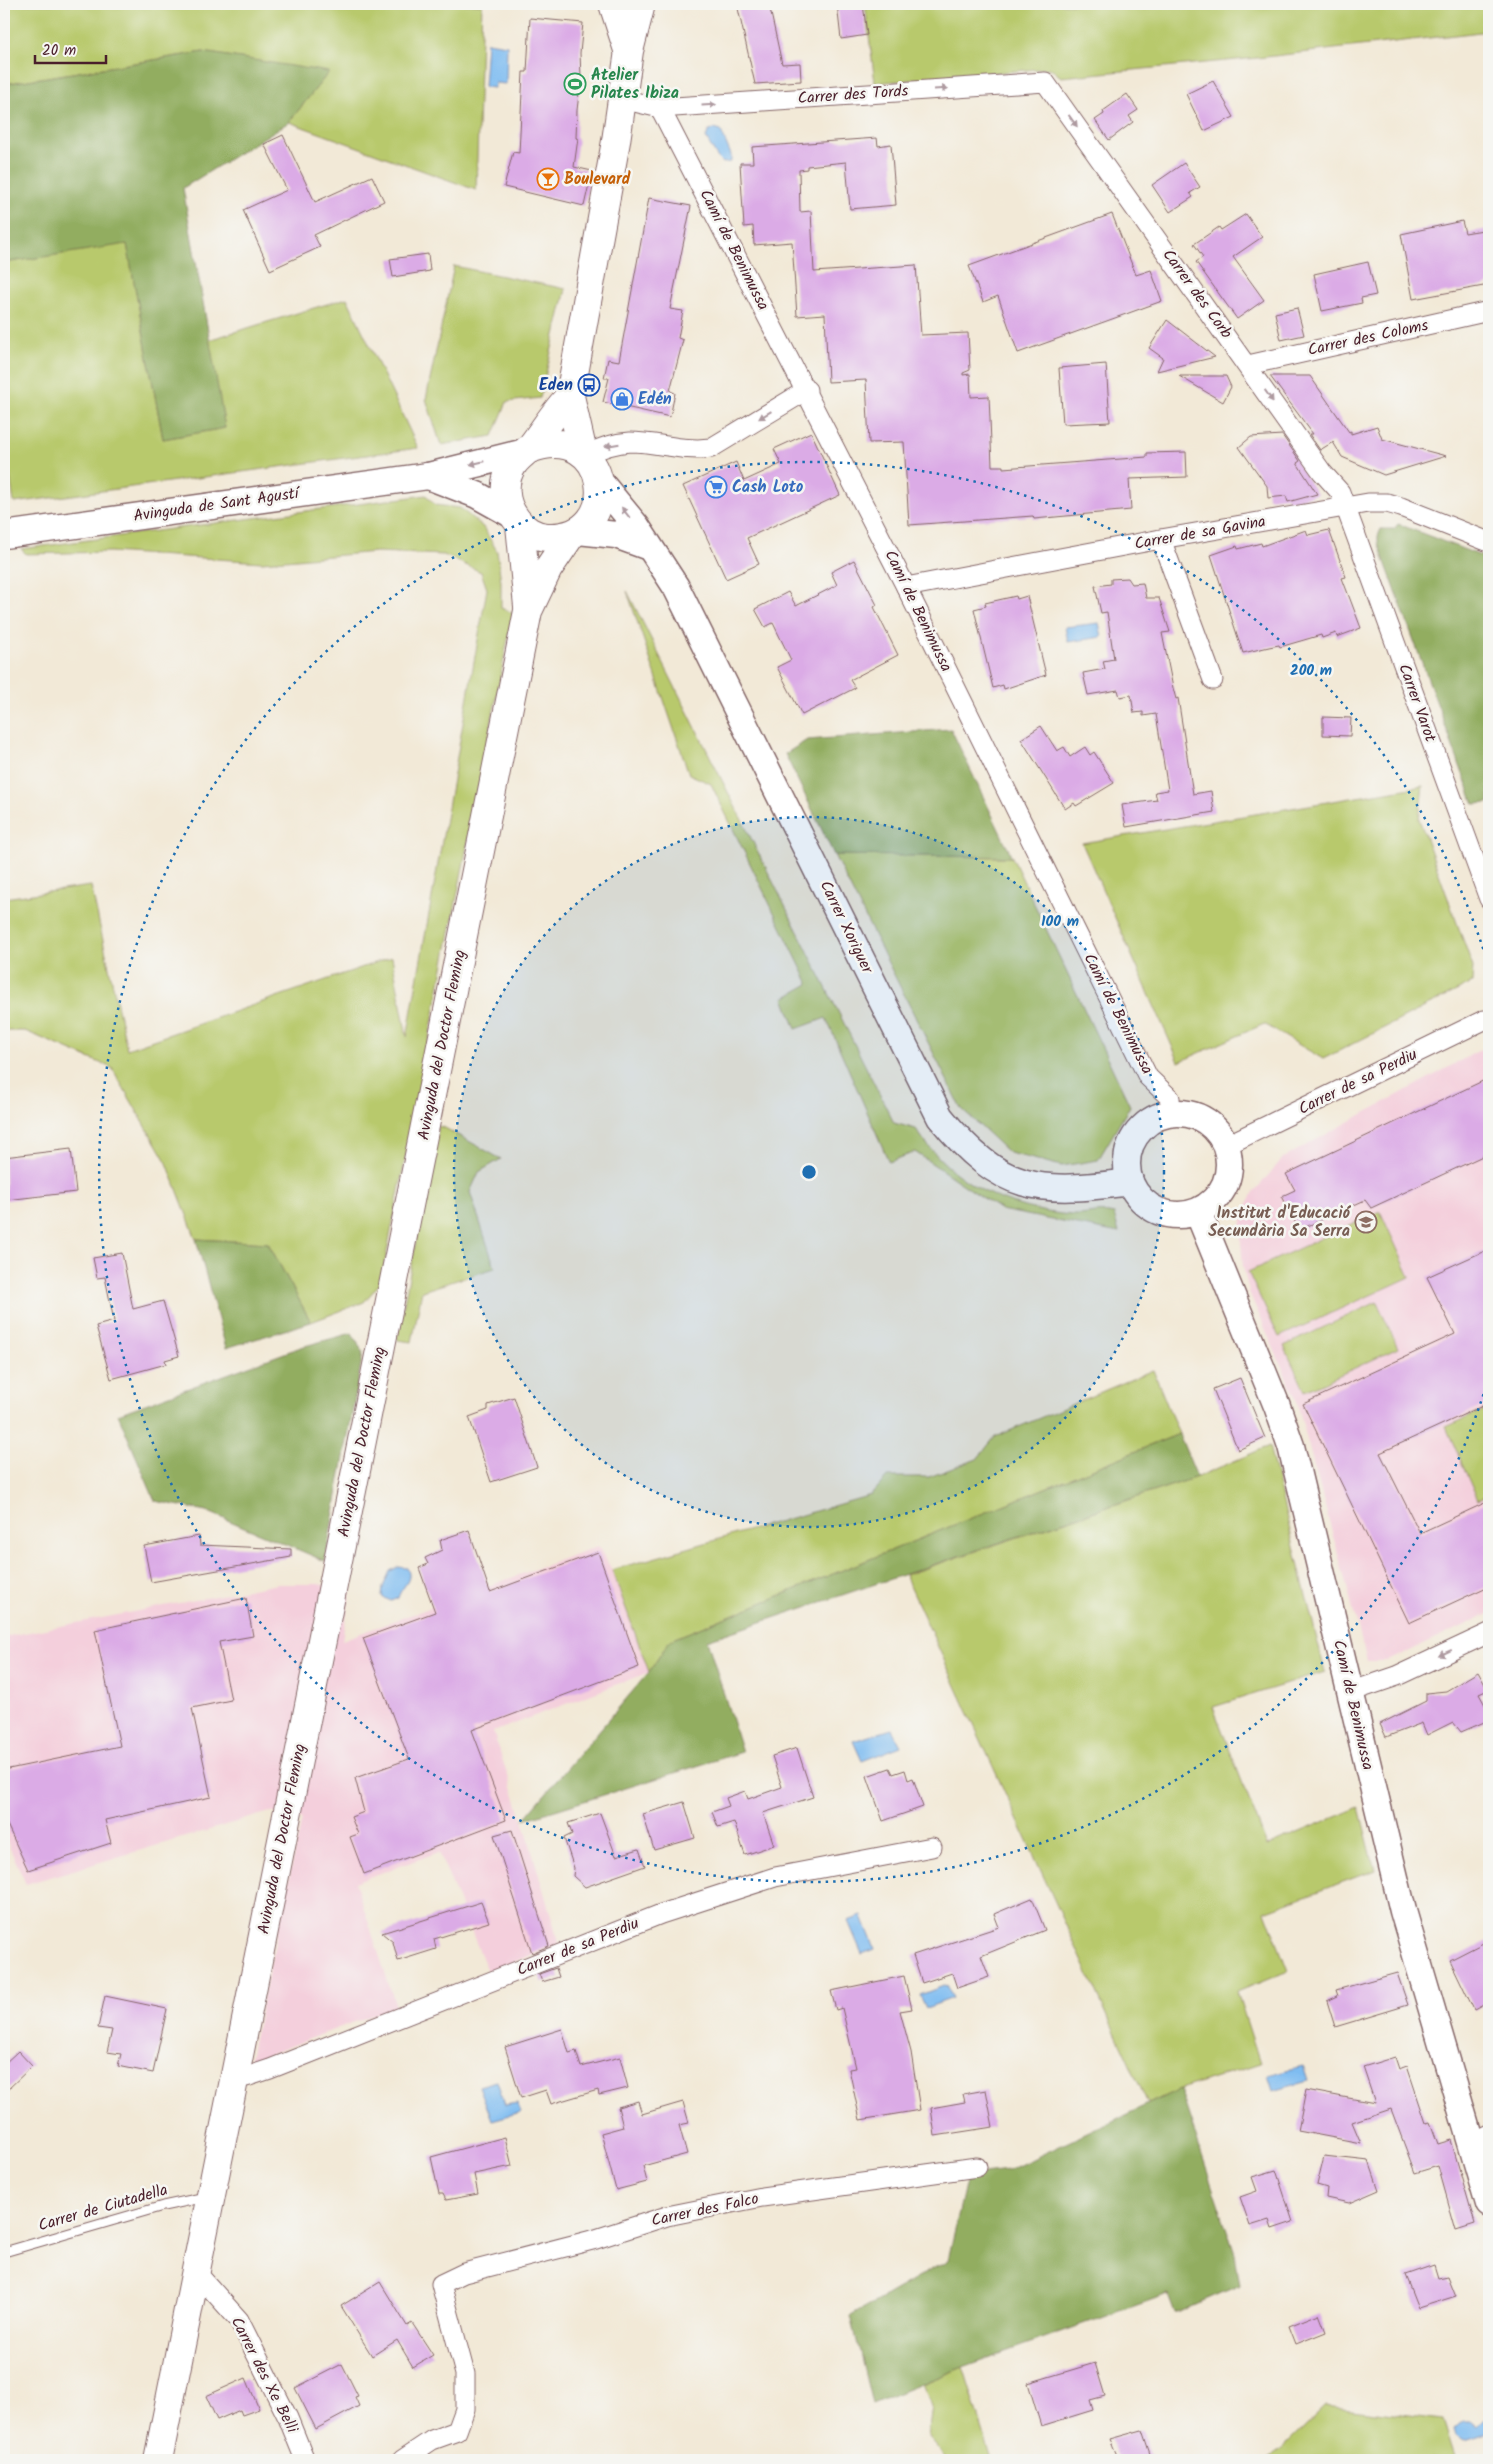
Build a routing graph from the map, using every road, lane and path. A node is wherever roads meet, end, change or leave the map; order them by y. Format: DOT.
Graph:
graph roads {
  1 [pos="613,4"];
  2 [pos="641,4"];
  3 [pos="629,51"];
  4 [pos="1045,82"];
  5 [pos="622,99"];
  6 [pos="660,108"];
  7 [pos="1489,311"];
  8 [pos="1248,364"];
  9 [pos="807,390"];
  10 [pos="570,396"];
  11 [pos="527,451"];
  12 [pos="584,454"];
  13 [pos="428,476"];
  14 [pos="600,482"];
  15 [pos="1346,508"];
  16 [pos="516,519"];
  17 [pos="574,533"];
  18 [pos="4,535"];
  19 [pos="1161,539"];
  20 [pos="1489,542"];
  21 [pos="649,547"];
  22 [pos="906,587"];
  23 [pos="528,611"];
  24 [pos="1213,680"];
  25 [pos="1489,899"];
  26 [pos="1488,1019"];
  27 [pos="1171,1113"];
  28 [pos="1227,1145"];
  29 [pos="1130,1182"];
  30 [pos="1198,1212"];
  31 [pos="1489,1633"];
  32 [pos="1350,1692"];
  33 [pos="932,1847"];
  34 [pos="235,2078"];
  35 [pos="1480,2139"];
  36 [pos="977,2167"];
  37 [pos="211,2196"];
  38 [pos="1489,2204"];
  39 [pos="4,2252"];
  40 [pos="196,2272"];
  41 [pos="158,2460"];
  42 [pos="305,2460"];
  43 [pos="402,2460"];
  1 -- 3 [label="main road"];
  2 -- 3 [label="main road"];
  3 -- 5 [label="main road"];
  6 -- 4 [label="street, Carrer des Tords, one-way"];
  4 -- 8 [label="street, Carrer des Corb, one-way"];
  5 -- 6 [label="street, Carrer des Tords"];
  5 -- 10 [label="main road"];
  6 -- 9 [label="street, Camí de Benimussa"];
  7 -- 8 [label="street, Carrer des Coloms"];
  8 -- 15 [label="street, Carrer des Corb, one-way"];
  9 -- 12 [label="street, one-way"];
  9 -- 22 [label="street, Camí de Benimussa"];
  10 -- 11 [label="main road"];
  10 -- 12 [label="main road"];
  11 -- 12 [label="main road"];
  11 -- 13 [label="street, Avinguda de Sant Agustí, one-way"];
  11 -- 16 [label="main road"];
  12 -- 14 [label="main road"];
  13 -- 16 [label="street, Avinguda de Sant Agustí"];
  13 -- 18 [label="street, Avinguda de Sant Agustí"];
  14 -- 17 [label="main road"];
  21 -- 14 [label="street, Carrer Xoriguer, one-way"];
  15 -- 19 [label="street, Carrer de sa Gavina"];
  15 -- 20 [label="street, Carrer de sa Gavina"];
  15 -- 25 [label="street, Carrer Varot"];
  16 -- 17 [label="main road"];
  16 -- 23 [label="main road, Avinguda del Doctor Fleming"];
  17 -- 21 [label="street"];
  17 -- 23 [label="main road, Avinguda del Doctor Fleming"];
  19 -- 22 [label="street, Carrer de sa Gavina"];
  19 -- 24 [label="street"];
  21 -- 29 [label="street, Carrer Xoriguer"];
  22 -- 27 [label="street, Camí de Benimussa"];
  23 -- 34 [label="main road, Avinguda del Doctor Fleming"];
  26 -- 28 [label="street, Carrer de sa Perdiu"];
  27 -- 28 [label="street"];
  27 -- 29 [label="street"];
  28 -- 30 [label="street"];
  29 -- 30 [label="street"];
  30 -- 32 [label="street, Camí de Benimussa"];
  31 -- 32 [label="street, one-way"];
  32 -- 35 [label="street, Camí de Benimussa"];
  33 -- 34 [label="street, Carrer de sa Perdiu"];
  34 -- 37 [label="main road, Avinguda del Doctor Fleming"];
  35 -- 38 [label="street, Camí de Benimussa"];
  36 -- 43 [label="street, Carrer des Falco"];
  37 -- 39 [label="lane, Carrer de Ciutadella"];
  37 -- 40 [label="main road, Avinguda del Doctor Fleming"];
  40 -- 41 [label="main road, Avinguda del Doctor Fleming"];
  40 -- 42 [label="street, Carrer des Xe Belli"];
}
